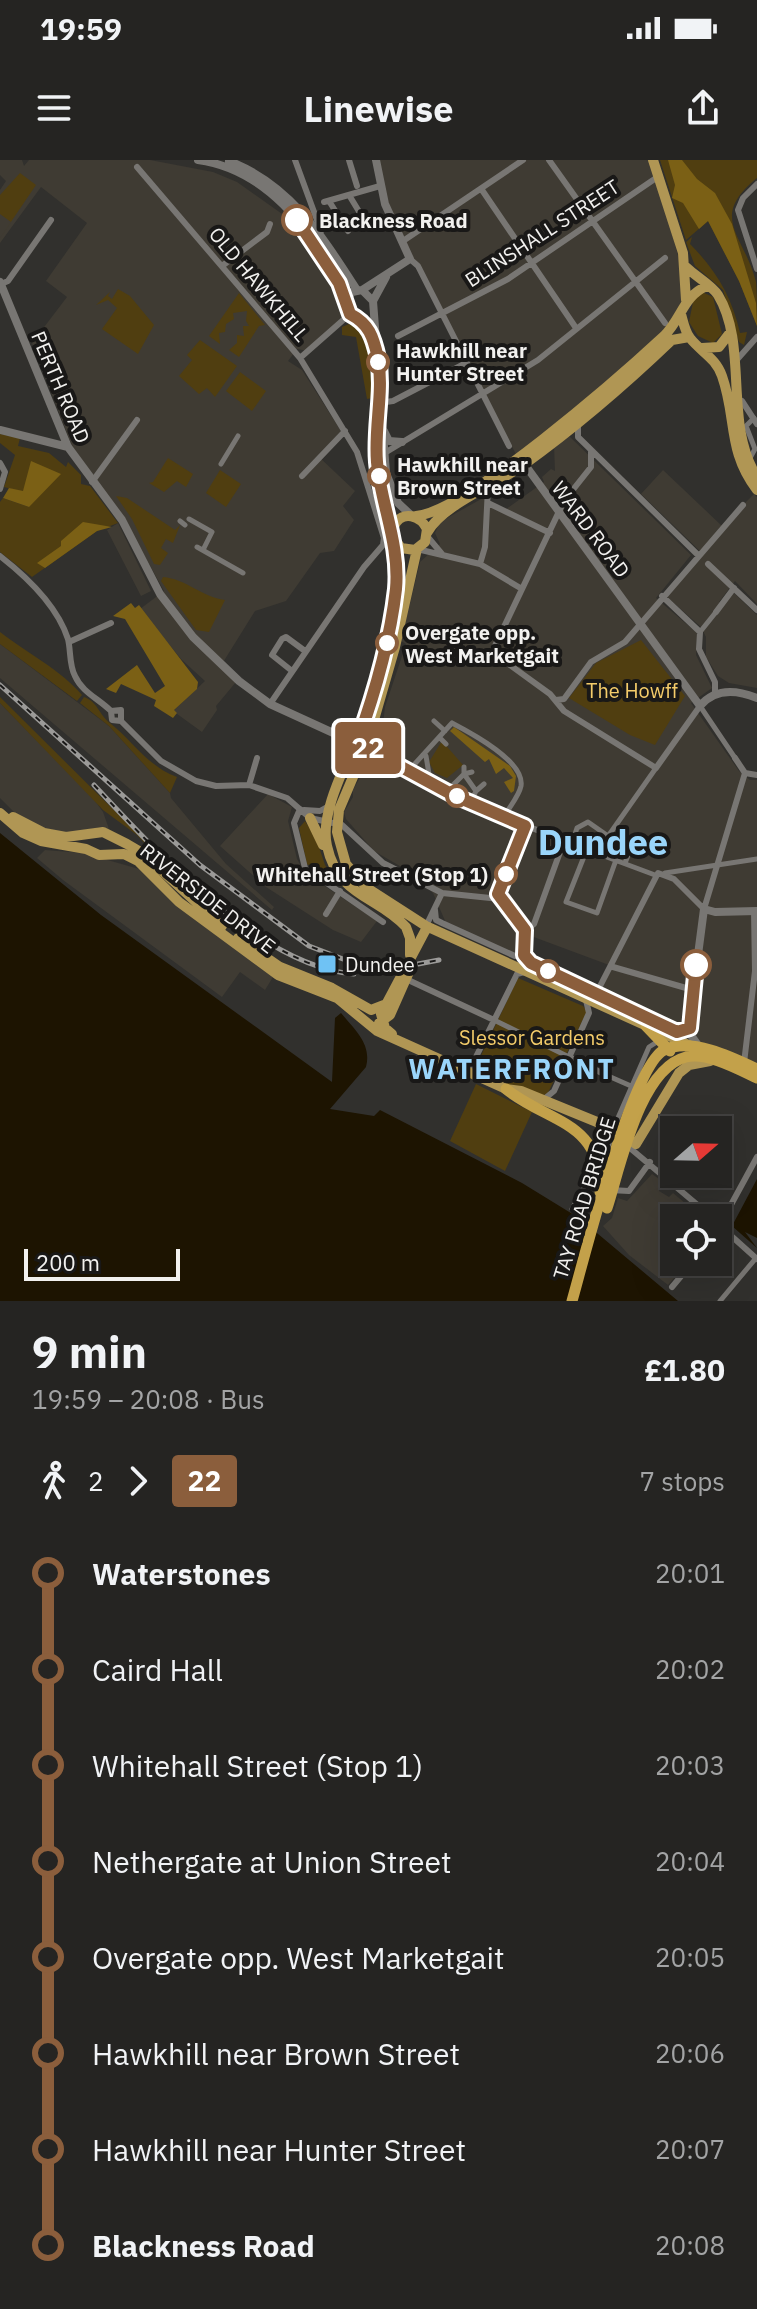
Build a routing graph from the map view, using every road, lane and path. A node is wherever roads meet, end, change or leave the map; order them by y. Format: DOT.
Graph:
graph roads {
  1 [pos="198,160"];
  2 [pos="224,160"];
  3 [pos="295,160"];
  4 [pos="349,160"];
  5 [pos="376,160"];
  6 [pos="523,160"];
  7 [pos="549,160"];
  8 [pos="653,160"];
  9 [pos="137,167"];
  10 [pos="659,176"];
  11 [pos="757,184"];
  12 [pos="357,186"];
  13 [pos="380,186"];
  14 [pos="482,190"];
  15 [pos="304,191"];
  16 [pos="349,195"];
  17 [pos="299,216"];
  18 [pos="373,219"];
  19 [pos="51,220"];
  20 [pos="590,222"];
  21 [pos="270,224"];
  22 [pos="348,231"];
  23 [pos="324,238"];
  24 [pos="403,241"];
  25 [pos="665,258"];
  26 [pos="410,259"];
  27 [pos="532,262"];
  28 [pos="222,266"];
  29 [pos="686,267"];
  30 [pos="757,269"];
  31 [pos="386,277"];
  32 [pos="634,282"];
  33 [pos="0,283"];
  34 [pos="707,286"];
  35 [pos="359,290"];
  36 [pos="686,300"];
  37 [pos="346,301"];
  38 [pos="373,304"];
  39 [pos="350,314"];
  40 [pos="441,314"];
  41 [pos="681,314"];
  42 [pos="361,318"];
  43 [pos="665,323"];
  44 [pos="576,328"];
  45 [pos="729,334"];
  46 [pos="398,336"];
  47 [pos="689,337"];
  48 [pos="757,337"];
  49 [pos="732,346"];
  50 [pos="702,348"];
  51 [pos="746,350"];
  52 [pos="300,358"];
  53 [pos="378,359"];
  54 [pos="466,363"];
  55 [pos="734,363"];
  56 [pos="482,394"];
  57 [pos="742,401"];
  58 [pos="379,407"];
  59 [pos="575,419"];
  60 [pos="137,420"];
  61 [pos="756,421"];
  62 [pos="0,430"];
  63 [pos="345,431"];
  64 [pos="238,436"];
  65 [pos="402,442"];
  66 [pos="509,446"];
  67 [pos="68,447"];
  68 [pos="591,450"];
  69 [pos="526,451"];
  70 [pos="383,454"];
  71 [pos="750,458"];
  72 [pos="0,463"];
  73 [pos="221,464"];
  74 [pos="606,464"];
  75 [pos="524,465"];
  76 [pos="591,467"];
  77 [pos="756,472"];
  78 [pos="302,476"];
  79 [pos="92,482"];
  80 [pos="488,488"];
  81 [pos="0,489"];
  82 [pos="757,490"];
  83 [pos="550,501"];
  84 [pos="564,501"];
  85 [pos="488,503"];
  86 [pos="743,505"];
  87 [pos="560,514"];
  88 [pos="413,516"];
  89 [pos="185,522"];
  90 [pos="550,533"];
  91 [pos="427,534"];
  92 [pos="393,536"];
  93 [pos="417,549"];
  94 [pos="442,554"];
  95 [pos="698,555"];
  96 [pos="0,556"];
  97 [pos="481,564"];
  98 [pos="708,564"];
  99 [pos="243,573"];
  100 [pos="734,588"];
  101 [pos="522,589"];
  102 [pos="662,596"];
  103 [pos="757,610"];
  104 [pos="716,612"];
  105 [pos="111,623"];
  106 [pos="641,623"];
  107 [pos="700,632"];
  108 [pos="69,642"];
  109 [pos="305,651"];
  110 [pos="292,671"];
  111 [pos="715,694"];
  112 [pos="757,698"];
  113 [pos="556,700"];
  114 [pos="270,704"];
  115 [pos="700,706"];
  116 [pos="434,721"];
  117 [pos="445,731"];
  118 [pos="440,738"];
  119 [pos="446,744"];
  120 [pos="361,745"];
  121 [pos="492,747"];
  122 [pos="486,752"];
  123 [pos="377,753"];
  124 [pos="426,755"];
  125 [pos="257,758"];
  126 [pos="735,758"];
  127 [pos="362,759"];
  128 [pos="411,768"];
  129 [pos="656,768"];
  130 [pos="464,771"];
  131 [pos="472,772"];
  132 [pos="745,773"];
  133 [pos="429,774"];
  134 [pos="757,775"];
  135 [pos="484,784"];
  136 [pos="249,785"];
  137 [pos="452,786"];
  138 [pos="329,806"];
  139 [pos="480,807"];
  140 [pos="300,809"];
  141 [pos="0,810"];
  142 [pos="505,815"];
  143 [pos="310,818"];
  144 [pos="331,823"];
  145 [pos="525,826"];
  146 [pos="96,833"];
  147 [pos="353,836"];
  148 [pos="608,836"];
  149 [pos="111,837"];
  150 [pos="564,841"];
  151 [pos="338,842"];
  152 [pos="572,843"];
  153 [pos="587,849"];
  154 [pos="92,850"];
  155 [pos="597,852"];
  156 [pos="107,853"];
  157 [pos="629,853"];
  158 [pos="757,859"];
  159 [pos="332,860"];
  160 [pos="616,860"];
  161 [pos="625,863"];
  162 [pos="716,865"];
  163 [pos="665,873"];
  164 [pos="655,875"];
  165 [pos="340,891"];
  166 [pos="364,892"];
  167 [pos="442,893"];
  168 [pos="500,899"];
  169 [pos="704,909"];
  170 [pos="435,910"];
  171 [pos="756,911"];
  172 [pos="326,914"];
  173 [pos="383,922"];
  174 [pos="425,928"];
  175 [pos="525,930"];
  176 [pos="410,955"];
  177 [pos="610,968"];
  178 [pos="524,972"];
  179 [pos="406,979"];
  180 [pos="693,990"];
  181 [pos="591,997"];
  182 [pos="384,1005"];
  183 [pos="494,1020"];
  184 [pos="381,1022"];
  185 [pos="367,1023"];
  186 [pos="646,1026"];
  187 [pos="688,1031"];
  188 [pos="397,1037"];
  189 [pos="664,1044"];
  190 [pos="697,1048"];
  191 [pos="569,1057"];
  192 [pos="712,1061"];
  193 [pos="744,1063"];
  194 [pos="757,1069"];
  195 [pos="469,1071"];
  196 [pos="606,1075"];
  197 [pos="757,1078"];
  198 [pos="653,1082"];
  199 [pos="631,1086"];
  200 [pos="506,1089"];
  201 [pos="554,1091"];
  202 [pos="542,1101"];
  203 [pos="563,1110"];
  204 [pos="577,1116"];
  205 [pos="621,1127"];
  206 [pos="624,1142"];
  207 [pos="636,1144"];
  208 [pos="757,1157"];
  209 [pos="649,1161"];
  210 [pos="602,1163"];
  211 [pos="594,1170"];
  212 [pos="583,1183"];
  213 [pos="697,1204"];
  214 [pos="732,1204"];
  215 [pos="599,1208"];
  216 [pos="572,1209"];
  217 [pos="732,1237"];
  218 [pos="757,1259"];
  219 [pos="681,1276"];
  220 [pos="672,1287"];
  221 [pos="572,1301"];
  222 [pos="579,1301"];
  223 [pos="720,1301"];
  1 -- 17 [label="street"];
  2 -- 17 [label="street"];
  3 -- 15 [label="street"];
  4 -- 12 [label="street"];
  5 -- 13 [label="street"];
  6 -- 14 [label="street"];
  7 -- 20 [label="street"];
  8 -- 10 [label="main road"];
  9 -- 28 [label="street, OLD HAWKHILL"];
  10 -- 20 [label="street, BLINSHALL STREET"];
  10 -- 29 [label="main road"];
  11 -- 30 [label="street"];
  13 -- 16 [label="street"];
  13 -- 24 [label="street"];
  14 -- 24 [label="street"];
  14 -- 27 [label="street"];
  15 -- 17 [label="street"];
  15 -- 23 [label="street"];
  16 -- 18 [label="street"];
  16 -- 22 [label="street"];
  17 -- 23 [label="street"];
  17 -- 37 [label="street"];
  19 -- 33 [label="street"];
  20 -- 27 [label="street, BLINSHALL STREET"];
  20 -- 32 [label="street"];
  21 -- 28 [label="street"];
  23 -- 35 [label="street"];
  24 -- 26 [label="street"];
  25 -- 32 [label="street"];
  26 -- 31 [label="street"];
  26 -- 40 [label="street"];
  27 -- 40 [label="street, BLINSHALL STREET"];
  27 -- 44 [label="street"];
  28 -- 52 [label="street, OLD HAWKHILL"];
  29 -- 34 [label="main road"];
  29 -- 36 [label="main road"];
  31 -- 35 [label="street"];
  31 -- 38 [label="street"];
  32 -- 43 [label="street"];
  32 -- 44 [label="street"];
  33 -- 67 [label="street, PERTH ROAD"];
  34 -- 36 [label="main road"];
  34 -- 45 [label="main road"];
  35 -- 37 [label="street"];
  35 -- 38 [label="street"];
  36 -- 41 [label="main road"];
  37 -- 39 [label="street"];
  38 -- 42 [label="street"];
  38 -- 53 [label="street"];
  39 -- 42 [label="street"];
  39 -- 52 [label="street"];
  40 -- 46 [label="street, BLINSHALL STREET"];
  40 -- 54 [label="street"];
  41 -- 47 [label="main road"];
  41 -- 59 [label="main road"];
  42 -- 53 [label="street"];
  44 -- 56 [label="street"];
  45 -- 49 [label="main road"];
  45 -- 50 [label="main road"];
  47 -- 50 [label="main road"];
  47 -- 59 [label="main road"];
  48 -- 51 [label="street"];
  49 -- 51 [label="street"];
  49 -- 55 [label="main road"];
  50 -- 82 [label="main road"];
  51 -- 55 [label="street"];
  52 -- 63 [label="street, OLD HAWKHILL"];
  53 -- 58 [label="street"];
  54 -- 56 [label="street"];
  54 -- 58 [label="street"];
  55 -- 77 [label="main road"];
  56 -- 65 [label="street"];
  56 -- 66 [label="street"];
  57 -- 61 [label="street"];
  58 -- 65 [label="street"];
  58 -- 70 [label="street"];
  58 -- 92 [label="street"];
  59 -- 68 [label="street"];
  59 -- 69 [label="main road"];
  59 -- 75 [label="main road"];
  60 -- 79 [label="street"];
  61 -- 71 [label="street"];
  62 -- 67 [label="street"];
  63 -- 78 [label="street"];
  63 -- 109 [label="street, OLD HAWKHILL"];
  64 -- 73 [label="street"];
  65 -- 70 [label="street"];
  67 -- 79 [label="street, PERTH ROAD"];
  68 -- 74 [label="street"];
  68 -- 76 [label="street"];
  69 -- 75 [label="street"];
  69 -- 88 [label="main road"];
  70 -- 88 [label="street"];
  72 -- 81 [label="street"];
  74 -- 76 [label="street"];
  74 -- 95 [label="street"];
  75 -- 80 [label="main road"];
  75 -- 83 [label="street, WARD ROAD"];
  76 -- 84 [label="street"];
  79 -- 114 [label="street, PERTH ROAD"];
  80 -- 85 [label="street"];
  80 -- 91 [label="main road"];
  83 -- 84 [label="street"];
  83 -- 87 [label="street, WARD ROAD"];
  84 -- 87 [label="street"];
  85 -- 90 [label="street"];
  85 -- 97 [label="street"];
  86 -- 95 [label="street"];
  87 -- 90 [label="street"];
  87 -- 106 [label="street, WARD ROAD"];
  88 -- 91 [label="main road"];
  88 -- 92 [label="main road"];
  89 -- 99 [label="street"];
  90 -- 101 [label="street"];
  91 -- 93 [label="main road"];
  91 -- 94 [label="street"];
  92 -- 93 [label="main road"];
  92 -- 120 [label="main road"];
  93 -- 94 [label="street"];
  93 -- 120 [label="main road"];
  94 -- 97 [label="street"];
  95 -- 102 [label="street"];
  96 -- 108 [label="street"];
  97 -- 101 [label="street"];
  98 -- 100 [label="street"];
  100 -- 103 [label="street"];
  100 -- 104 [label="street"];
  101 -- 113 [label="street"];
  102 -- 106 [label="street"];
  102 -- 107 [label="street"];
  104 -- 107 [label="street"];
  105 -- 108 [label="street"];
  106 -- 113 [label="street"];
  106 -- 115 [label="street, WARD ROAD"];
  107 -- 111 [label="street"];
  108 -- 136 [label="street"];
  109 -- 110 [label="street"];
  109 -- 110 [label="street"];
  110 -- 114 [label="street"];
  111 -- 112 [label="street"];
  111 -- 115 [label="street"];
  113 -- 129 [label="street"];
  114 -- 120 [label="street, PERTH ROAD"];
  115 -- 126 [label="street"];
  115 -- 129 [label="street"];
  116 -- 117 [label="street"];
  117 -- 118 [label="street"];
  117 -- 121 [label="street"];
  118 -- 119 [label="street"];
  118 -- 124 [label="street"];
  120 -- 123 [label="street, PERTH ROAD"];
  120 -- 127 [label="main road"];
  120 -- 138 [label="main road"];
  121 -- 122 [label="street"];
  121 -- 142 [label="street"];
  123 -- 127 [label="street"];
  123 -- 139 [label="street, PERTH ROAD"];
  124 -- 128 [label="street"];
  124 -- 133 [label="street"];
  125 -- 136 [label="street"];
  126 -- 132 [label="street"];
  127 -- 144 [label="main road"];
  129 -- 148 [label="street"];
  130 -- 131 [label="street"];
  130 -- 135 [label="street"];
  130 -- 137 [label="street"];
  132 -- 134 [label="street"];
  132 -- 162 [label="street"];
  136 -- 140 [label="street"];
  138 -- 140 [label="street"];
  138 -- 144 [label="main road"];
  139 -- 145 [label="street"];
  140 -- 143 [label="street"];
  140 -- 165 [label="street"];
  141 -- 146 [label="main road, RIVERSIDE DRIVE"];
  141 -- 154 [label="main road, RIVERSIDE DRIVE"];
  143 -- 144 [label="street"];
  143 -- 159 [label="main road"];
  144 -- 147 [label="street"];
  144 -- 151 [label="main road"];
  144 -- 159 [label="main road"];
  145 -- 150 [label="street"];
  145 -- 168 [label="street"];
  146 -- 149 [label="main road, RIVERSIDE DRIVE"];
  146 -- 154 [label="main road"];
  147 -- 151 [label="street"];
  147 -- 167 [label="street"];
  148 -- 152 [label="street"];
  148 -- 155 [label="street"];
  149 -- 156 [label="main road, RIVERSIDE DRIVE"];
  149 -- 182 [label="main road, RIVERSIDE DRIVE"];
  150 -- 152 [label="street"];
  150 -- 175 [label="street"];
  151 -- 166 [label="main road"];
  152 -- 153 [label="street"];
  153 -- 155 [label="street"];
  153 -- 160 [label="street"];
  154 -- 156 [label="main road, RIVERSIDE DRIVE"];
  155 -- 160 [label="street"];
  156 -- 185 [label="main road, RIVERSIDE DRIVE"];
  157 -- 161 [label="street"];
  158 -- 162 [label="street"];
  159 -- 166 [label="main road"];
  160 -- 161 [label="street"];
  161 -- 164 [label="street"];
  162 -- 163 [label="street"];
  162 -- 169 [label="street"];
  163 -- 164 [label="street"];
  163 -- 169 [label="street"];
  164 -- 177 [label="street"];
  165 -- 172 [label="street"];
  165 -- 173 [label="street"];
  166 -- 174 [label="main road"];
  166 -- 176 [label="main road"];
  167 -- 168 [label="street"];
  167 -- 170 [label="street"];
  168 -- 175 [label="street"];
  169 -- 171 [label="street"];
  169 -- 180 [label="street"];
  170 -- 174 [label="street"];
  170 -- 175 [label="street"];
  171 -- 193 [label="street"];
  174 -- 176 [label="main road"];
  174 -- 178 [label="main road"];
  174 -- 179 [label="main road"];
  176 -- 182 [label="main road"];
  177 -- 180 [label="street"];
  177 -- 181 [label="street"];
  178 -- 181 [label="main road"];
  178 -- 183 [label="street"];
  179 -- 183 [label="street"];
  179 -- 184 [label="main road"];
  180 -- 187 [label="street"];
  181 -- 186 [label="main road"];
  181 -- 187 [label="street"];
  181 -- 191 [label="street"];
  182 -- 184 [label="main road"];
  183 -- 191 [label="street"];
  183 -- 195 [label="street"];
  184 -- 185 [label="main road"];
  184 -- 188 [label="main road"];
  185 -- 188 [label="main road, RIVERSIDE DRIVE"];
  186 -- 189 [label="highway"];
  186 -- 190 [label="main road"];
  187 -- 190 [label="street"];
  188 -- 195 [label="main road, RIVERSIDE DRIVE"];
  189 -- 190 [label="highway"];
  189 -- 198 [label="highway"];
  189 -- 199 [label="street"];
  189 -- 205 [label="highway, TAY ROAD BRIDGE"];
  190 -- 193 [label="highway"];
  191 -- 196 [label="street"];
  191 -- 201 [label="street"];
  192 -- 197 [label="highway"];
  192 -- 198 [label="highway, TAY ROAD BRIDGE"];
  192 -- 207 [label="main road"];
  193 -- 194 [label="highway"];
  195 -- 200 [label="main road, RIVERSIDE DRIVE"];
  196 -- 199 [label="street"];
  198 -- 205 [label="highway, TAY ROAD BRIDGE"];
  199 -- 205 [label="street"];
  200 -- 202 [label="main road, RIVERSIDE DRIVE"];
  200 -- 215 [label="highway"];
  201 -- 202 [label="street"];
  201 -- 203 [label="street"];
  202 -- 203 [label="main road, RIVERSIDE DRIVE"];
  203 -- 204 [label="main road, RIVERSIDE DRIVE"];
  204 -- 205 [label="main road"];
  204 -- 207 [label="main road"];
  205 -- 206 [label="main road"];
  205 -- 210 [label="street"];
  205 -- 215 [label="highway, TAY ROAD BRIDGE"];
  205 -- 222 [label="highway, TAY ROAD BRIDGE"];
  206 -- 207 [label="main road"];
  206 -- 209 [label="street"];
  207 -- 209 [label="street"];
  208 -- 214 [label="street"];
  209 -- 212 [label="street"];
  209 -- 213 [label="street"];
  211 -- 212 [label="street"];
  212 -- 216 [label="street"];
  215 -- 221 [label="highway, TAY ROAD BRIDGE"];
  217 -- 218 [label="street"];
  218 -- 223 [label="street"];
  219 -- 220 [label="street"];
}
